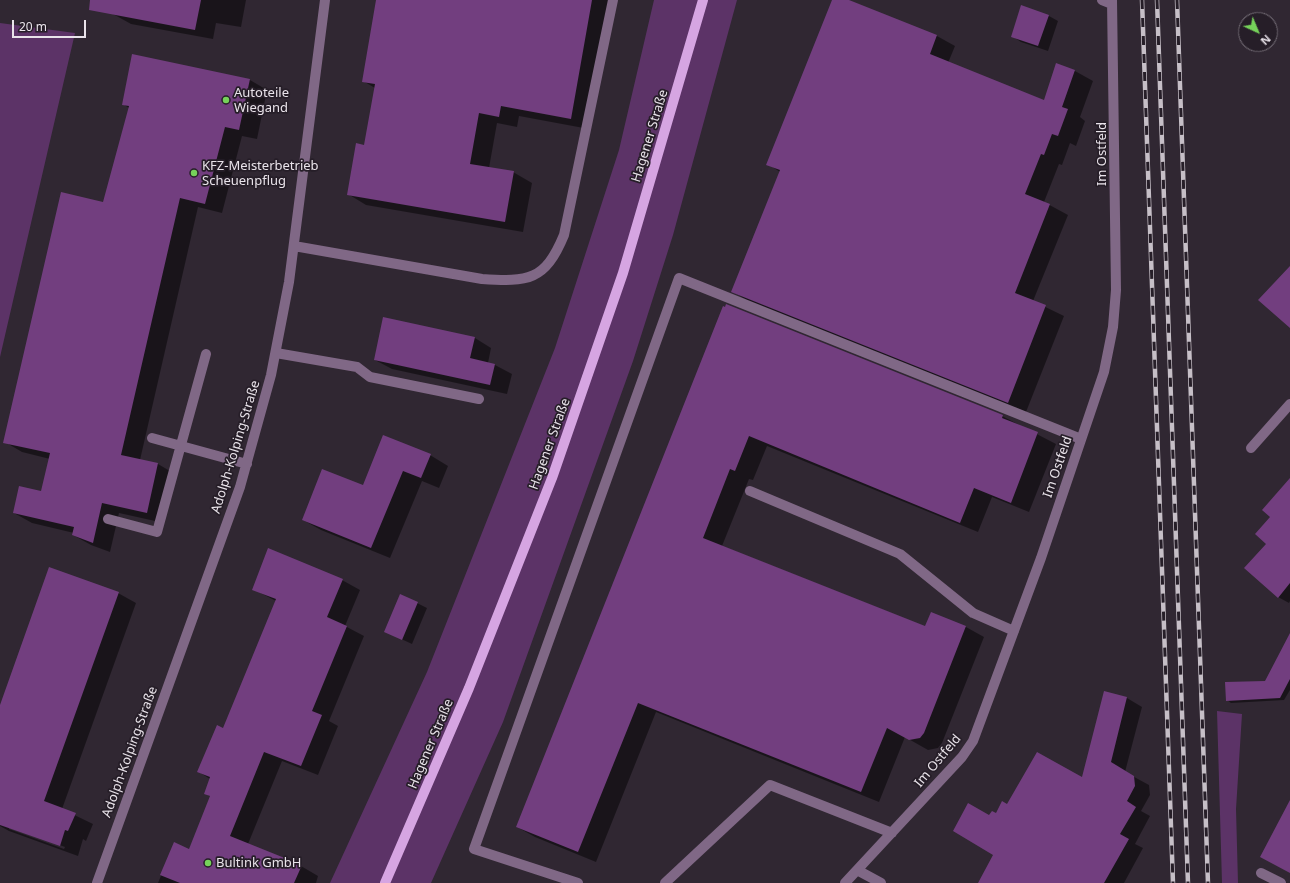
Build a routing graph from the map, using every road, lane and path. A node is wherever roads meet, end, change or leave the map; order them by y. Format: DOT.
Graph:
graph roads {
  1 [pos="325,0"];
  2 [pos="613,0"];
  3 [pos="704,0"];
  4 [pos="1102,0"];
  5 [pos="1112,2"];
  6 [pos="294,246"];
  7 [pos="276,353"];
  8 [pos="206,354"];
  9 [pos="479,399"];
  10 [pos="1290,404"];
  11 [pos="152,438"];
  12 [pos="1081,439"];
  13 [pos="180,446"];
  14 [pos="1251,448"];
  15 [pos="247,464"];
  16 [pos="750,492"];
  17 [pos="108,519"];
  18 [pos="1014,631"];
  19 [pos="892,833"];
  20 [pos="857,870"];
  21 [pos="1262,873"];
  22 [pos="97,883"];
  23 [pos="385,883"];
  24 [pos="578,883"];
  25 [pos="665,883"];
  26 [pos="845,883"];
  27 [pos="881,883"];
  28 [pos="1281,883"];
  1 -- 6 [label="street, Adolph-Kolping-Straße"];
  2 -- 6 [label="street"];
  3 -- 23 [label="main road, Hagener Straße"];
  4 -- 5 [label="street"];
  5 -- 12 [label="street, Im Ostfeld"];
  6 -- 7 [label="street, Adolph-Kolping-Straße"];
  7 -- 9 [label="street"];
  7 -- 15 [label="street, Adolph-Kolping-Straße"];
  8 -- 13 [label="street"];
  10 -- 14 [label="street"];
  11 -- 13 [label="street"];
  12 -- 18 [label="street, Im Ostfeld"];
  12 -- 24 [label="street"];
  13 -- 15 [label="street"];
  13 -- 17 [label="street"];
  15 -- 22 [label="street, Adolph-Kolping-Straße"];
  16 -- 18 [label="street"];
  18 -- 19 [label="street, Im Ostfeld"];
  19 -- 20 [label="street, Im Ostfeld"];
  19 -- 25 [label="street"];
  20 -- 26 [label="street, Im Ostfeld"];
  20 -- 27 [label="street"];
  21 -- 28 [label="street"];
}
